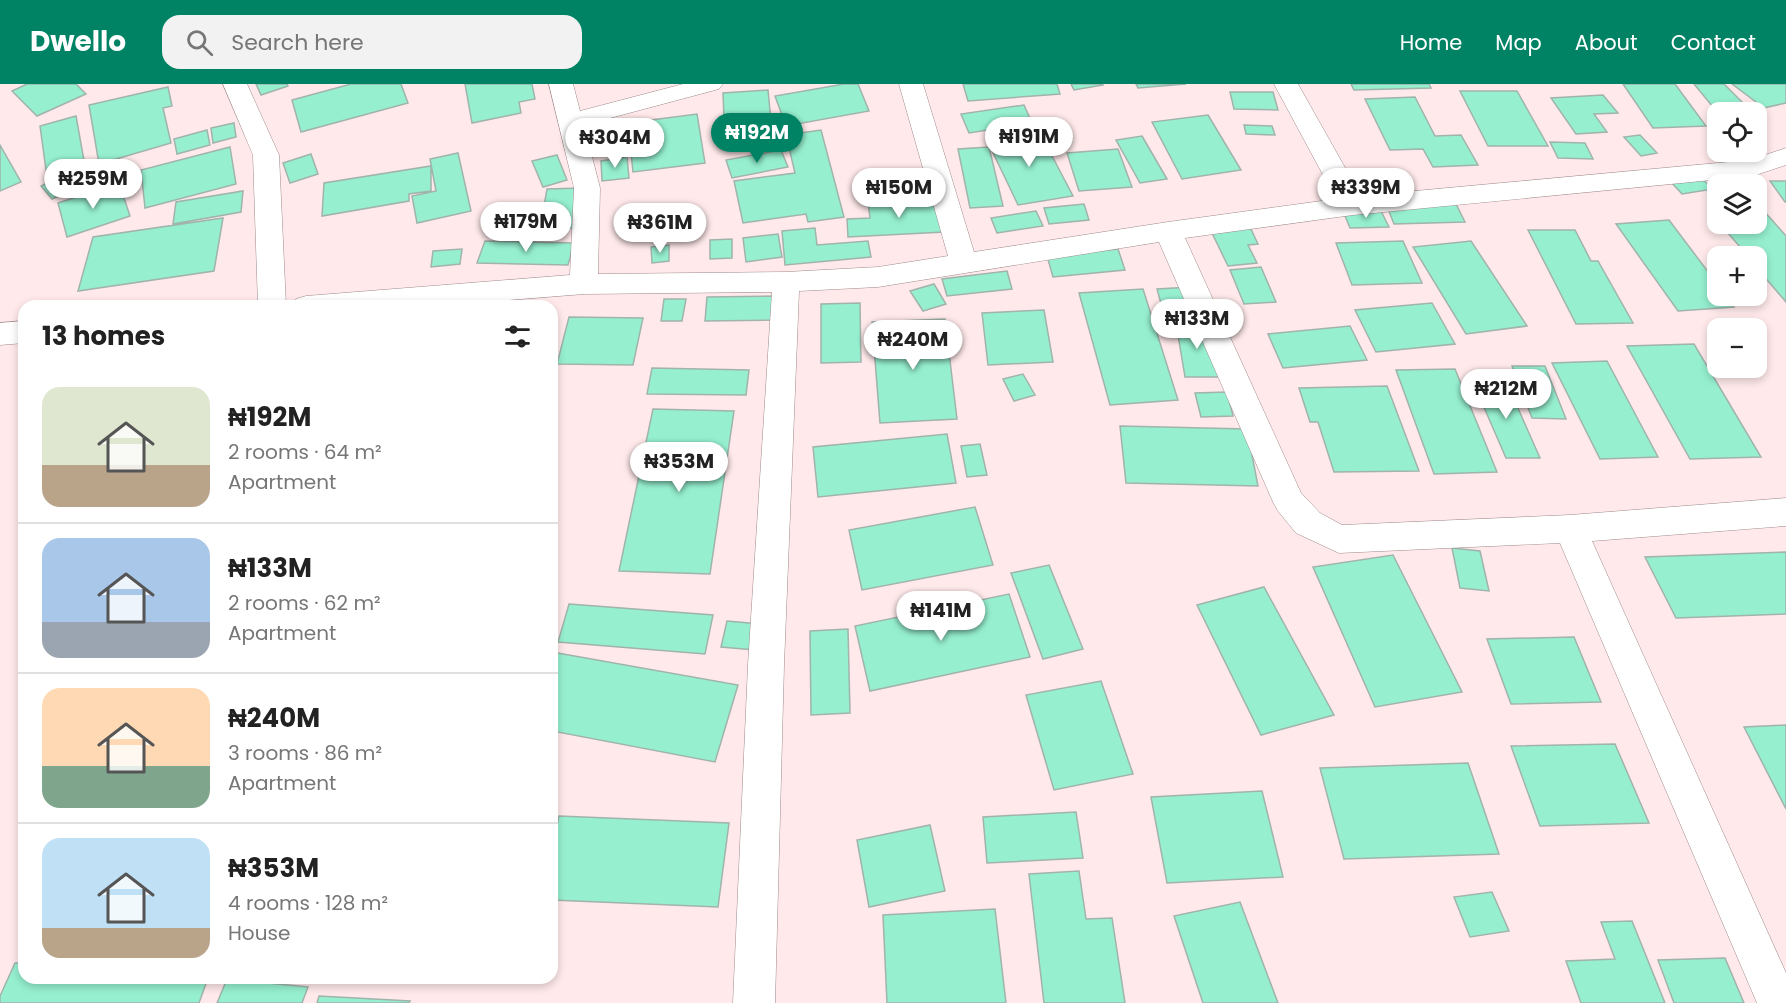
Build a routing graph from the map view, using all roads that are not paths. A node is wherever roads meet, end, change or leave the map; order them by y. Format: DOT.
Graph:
graph roads {
  1 [pos="235,84"];
  2 [pos="561,84"];
  3 [pos="711,84"];
  4 [pos="911,84"];
  5 [pos="1286,84"];
  6 [pos="570,121"];
  7 [pos="1786,156"];
  8 [pos="1353,206"];
  9 [pos="1168,231"];
  10 [pos="963,265"];
  11 [pos="786,282"];
  12 [pos="584,284"];
  13 [pos="272,300"];
  14 [pos="382,300"];
  15 [pos="18,332"];
  16 [pos="0,334"];
  17 [pos="1786,512"];
  18 [pos="1570,529"];
  19 [pos="754,1003"];
  20 [pos="1778,1003"];
  1 -- 13 [label="street"];
  2 -- 6 [label="street"];
  3 -- 6 [label="street"];
  4 -- 10 [label="street"];
  5 -- 8 [label="street"];
  6 -- 12 [label="street"];
  7 -- 8 [label="street"];
  8 -- 9 [label="street"];
  9 -- 10 [label="street"];
  9 -- 18 [label="street"];
  10 -- 11 [label="street"];
  11 -- 12 [label="street"];
  11 -- 19 [label="street"];
  12 -- 14 [label="street"];
  15 -- 16 [label="street"];
  17 -- 18 [label="street"];
  18 -- 20 [label="street"];
}
